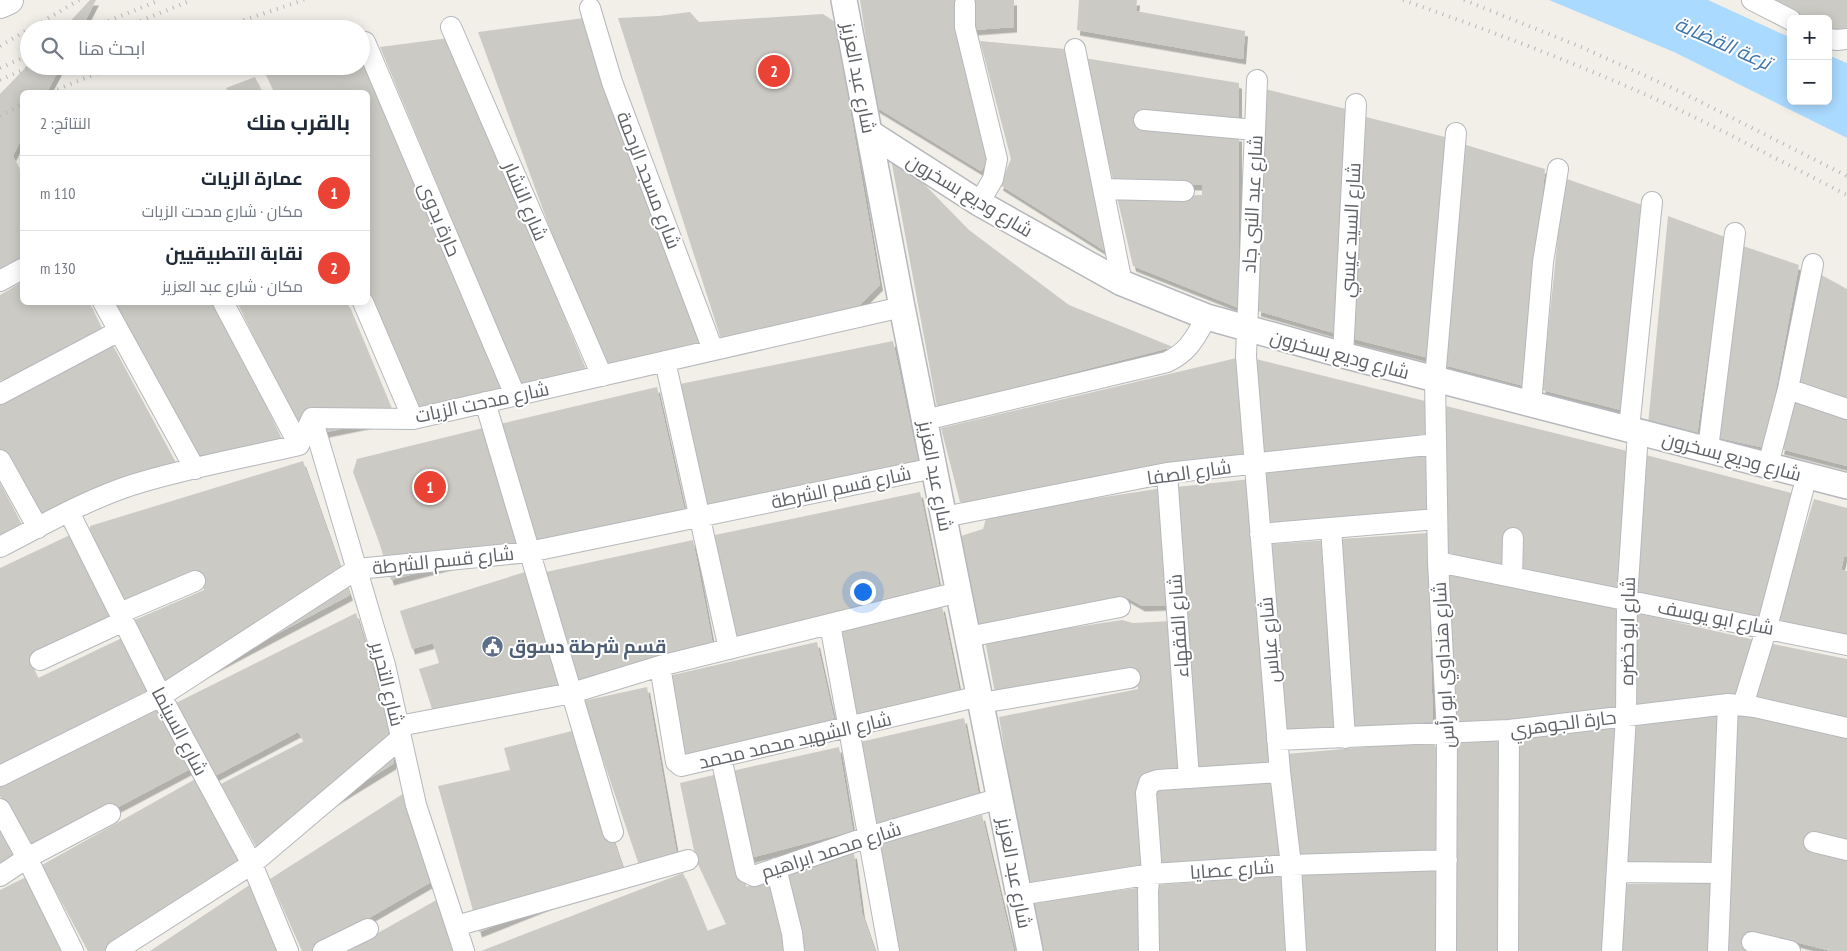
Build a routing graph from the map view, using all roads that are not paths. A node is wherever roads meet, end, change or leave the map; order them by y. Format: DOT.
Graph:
graph roads {
  1 [pos="9,0"];
  2 [pos="844,0"];
  3 [pos="1752,0"];
  4 [pos="0,4"];
  5 [pos="964,4"];
  6 [pos="590,8"];
  7 [pos="1787,18"];
  8 [pos="451,27"];
  9 [pos="1847,39"];
  10 [pos="1832,40"];
  11 [pos="1075,49"];
  12 [pos="370,51"];
  13 [pos="1257,80"];
  14 [pos="1356,104"];
  15 [pos="1144,120"];
  16 [pos="1255,130"];
  17 [pos="870,132"];
  18 [pos="1456,133"];
  19 [pos="1558,169"];
  20 [pos="1104,189"];
  21 [pos="1184,191"];
  22 [pos="1652,202"];
  23 [pos="979,203"];
  24 [pos="1735,233"];
  25 [pos="1813,264"];
  26 [pos="20,270"];
  27 [pos="0,281"];
  28 [pos="1122,283"];
  29 [pos="105,305"];
  30 [pos="225,305"];
  31 [pos="364,305"];
  32 [pos="902,306"];
  33 [pos="1207,316"];
  34 [pos="1246,328"];
  35 [pos="119,331"];
  36 [pos="713,350"];
  37 [pos="1343,356"];
  38 [pos="665,361"];
  39 [pos="602,376"];
  40 [pos="1435,379"];
  41 [pos="1788,389"];
  42 [pos="0,394"];
  43 [pos="515,395"];
  44 [pos="485,402"];
  45 [pos="1531,404"];
  46 [pos="1847,409"];
  47 [pos="312,418"];
  48 [pos="413,419"];
  49 [pos="925,420"];
  50 [pos="1634,430"];
  51 [pos="1436,444"];
  52 [pos="299,445"];
  53 [pos="1708,450"];
  54 [pos="0,460"];
  55 [pos="1255,463"];
  56 [pos="1768,465"];
  57 [pos="934,468"];
  58 [pos="195,469"];
  59 [pos="1167,474"];
  60 [pos="1807,475"];
  61 [pos="1847,486"];
  62 [pos="69,512"];
  63 [pos="699,516"];
  64 [pos="944,517"];
  65 [pos="1437,519"];
  66 [pos="38,528"];
  67 [pos="1331,528"];
  68 [pos="1260,534"];
  69 [pos="1513,538"];
  70 [pos="0,547"];
  71 [pos="529,552"];
  72 [pos="1438,562"];
  73 [pos="357,569"];
  74 [pos="1512,577"];
  75 [pos="195,581"];
  76 [pos="959,592"];
  77 [pos="1627,599"];
  78 [pos="1120,607"];
  79 [pos="122,617"];
  80 [pos="830,624"];
  81 [pos="1767,627"];
  82 [pos="968,636"];
  83 [pos="1847,645"];
  84 [pos="729,649"];
  85 [pos="40,660"];
  86 [pos="660,666"];
  87 [pos="1130,678"];
  88 [pos="572,693"];
  89 [pos="161,696"];
  90 [pos="980,700"];
  91 [pos="1735,704"];
  92 [pos="1626,716"];
  93 [pos="848,727"];
  94 [pos="1847,728"];
  95 [pos="1509,730"];
  96 [pos="400,732"];
  97 [pos="1447,733"];
  98 [pos="1345,738"];
  99 [pos="1277,740"];
  100 [pos="721,757"];
  101 [pos="1280,772"];
  102 [pos="0,776"];
  103 [pos="1189,778"];
  104 [pos="1000,798"];
  105 [pos="0,809"];
  106 [pos="110,814"];
  107 [pos="613,832"];
  108 [pos="868,837"];
  109 [pos="1814,842"];
  110 [pos="1847,850"];
  111 [pos="27,858"];
  112 [pos="688,860"];
  113 [pos="1447,860"];
  114 [pos="252,864"];
  115 [pos="1291,865"];
  116 [pos="776,868"];
  117 [pos="1616,872"];
  118 [pos="1152,874"];
  119 [pos="1721,874"];
  120 [pos="0,876"];
  121 [pos="1019,895"];
  122 [pos="456,926"];
  123 [pos="368,929"];
  124 [pos="1752,942"];
  125 [pos="463,950"];
  126 [pos="74,951"];
  127 [pos="116,951"];
  128 [pos="288,951"];
  129 [pos="324,951"];
  130 [pos="794,951"];
  131 [pos="889,951"];
  132 [pos="1030,951"];
  133 [pos="1149,951"];
  134 [pos="1296,951"];
  135 [pos="1446,951"];
  136 [pos="1508,951"];
  137 [pos="1612,951"];
  138 [pos="1718,951"];
  139 [pos="1790,951"];
  1 -- 4 [label="main road"];
  2 -- 17 [label="street, شارع عبد العزيز"];
  3 -- 7 [label="street"];
  5 -- 23 [label="street"];
  6 -- 36 [label="street, شارع مسجد الرحمة"];
  8 -- 39 [label="street, شارع النشار"];
  9 -- 10 [label="street"];
  11 -- 20 [label="street"];
  12 -- 43 [label="street, حارة بدوى"];
  13 -- 16 [label="street, شارع عبد النبى جاد"];
  14 -- 37 [label="street, شارع السيد عيسي"];
  15 -- 16 [label="street"];
  16 -- 34 [label="street, شارع عبد النبى جاد"];
  17 -- 23 [label="street, شارع وديع بسخرون"];
  17 -- 32 [label="street, شارع عبد العزيز"];
  18 -- 40 [label="street, شارع هنداوي ابو رأس"];
  19 -- 45 [label="street"];
  20 -- 21 [label="street"];
  20 -- 28 [label="street"];
  22 -- 50 [label="street, شارع ابو خضره"];
  23 -- 28 [label="street, شارع وديع بسخرون"];
  24 -- 53 [label="street"];
  25 -- 41 [label="street"];
  26 -- 27 [label="street"];
  28 -- 33 [label="street, شارع وديع بسخرون"];
  29 -- 35 [label="street"];
  30 -- 52 [label="street"];
  31 -- 48 [label="street"];
  32 -- 36 [label="street, شارع مدحت الزيات"];
  32 -- 49 [label="street, شارع عبد العزيز"];
  33 -- 34 [label="street, شارع وديع بسخرون"];
  33 -- 49 [label="street"];
  34 -- 37 [label="street, شارع وديع بسخرون"];
  34 -- 55 [label="street, شارع عباس"];
  35 -- 42 [label="street"];
  35 -- 58 [label="street"];
  36 -- 38 [label="street, شارع مدحت الزيات"];
  37 -- 40 [label="street, شارع وديع بسخرون"];
  38 -- 39 [label="street, شارع مدحت الزيات"];
  38 -- 63 [label="street"];
  39 -- 43 [label="street, شارع مدحت الزيات"];
  40 -- 45 [label="street, شارع وديع بسخرون"];
  40 -- 51 [label="street, شارع هنداوي ابو رأس"];
  41 -- 46 [label="street"];
  41 -- 56 [label="street"];
  43 -- 44 [label="street, شارع مدحت الزيات"];
  44 -- 48 [label="street, شارع مدحت الزيات"];
  44 -- 71 [label="street"];
  45 -- 50 [label="street, شارع وديع بسخرون"];
  47 -- 48 [label="street, شارع مدحت الزيات"];
  47 -- 52 [label="street"];
  47 -- 73 [label="street, شارع التحرير"];
  49 -- 57 [label="street, شارع عبد العزيز"];
  50 -- 53 [label="street, شارع وديع بسخرون"];
  50 -- 77 [label="street, شارع ابو خضره"];
  51 -- 55 [label="street, شارع الصفا"];
  51 -- 65 [label="street, شارع هنداوي ابو رأس"];
  52 -- 58 [label="street"];
  53 -- 56 [label="street, شارع وديع بسخرون"];
  54 -- 66 [label="street"];
  55 -- 59 [label="street, شارع الصفا"];
  55 -- 68 [label="street, شارع عباس"];
  56 -- 60 [label="street, شارع وديع بسخرون"];
  57 -- 63 [label="street, شارع قسم الشرطة"];
  57 -- 64 [label="street, شارع عبد العزيز"];
  58 -- 62 [label="street"];
  59 -- 64 [label="street, شارع الصفا"];
  59 -- 103 [label="street, شارع الفقهاء"];
  60 -- 61 [label="street, شارع وديع بسخرون"];
  60 -- 81 [label="street"];
  62 -- 66 [label="street"];
  62 -- 79 [label="street, شارع السينما"];
  63 -- 71 [label="street, شارع قسم الشرطة"];
  63 -- 84 [label="street"];
  64 -- 76 [label="street, شارع عبد العزيز"];
  65 -- 67 [label="street"];
  65 -- 72 [label="street, شارع هنداوي ابو رأس"];
  66 -- 70 [label="street"];
  67 -- 68 [label="street"];
  67 -- 98 [label="street"];
  68 -- 99 [label="street, شارع عباس"];
  69 -- 74 [label="street"];
  71 -- 73 [label="street, شارع قسم الشرطة"];
  71 -- 88 [label="street"];
  72 -- 74 [label="street, شارع ابو يوسف"];
  72 -- 97 [label="street, شارع هنداوي ابو رأس"];
  73 -- 89 [label="street, شارع قسم الشرطة"];
  73 -- 96 [label="street, شارع التحرير"];
  74 -- 77 [label="street, شارع ابو يوسف"];
  75 -- 79 [label="street"];
  76 -- 80 [label="street"];
  76 -- 82 [label="street, شارع عبد العزيز"];
  77 -- 81 [label="street, شارع ابو يوسف"];
  77 -- 92 [label="street, شارع ابو خضره"];
  78 -- 82 [label="street"];
  79 -- 85 [label="street"];
  79 -- 89 [label="street, شارع السينما"];
  80 -- 84 [label="street"];
  80 -- 93 [label="street"];
  81 -- 83 [label="street, شارع ابو يوسف"];
  81 -- 91 [label="street"];
  82 -- 90 [label="street, شارع عبد العزيز"];
  84 -- 86 [label="street"];
  86 -- 88 [label="street"];
  86 -- 100 [label="street, شارع الشهيد محمد محمد"];
  87 -- 90 [label="street, شارع الشهيد محمد محمد"];
  88 -- 96 [label="street"];
  88 -- 107 [label="street"];
  89 -- 102 [label="street, شارع قسم الشرطة"];
  89 -- 114 [label="street, شارع السينما"];
  90 -- 93 [label="street, شارع الشهيد محمد محمد"];
  90 -- 104 [label="street, شارع عبد العزيز"];
  91 -- 92 [label="street, حارة الجوهري"];
  91 -- 94 [label="street, حارة الجوهري"];
  91 -- 119 [label="street"];
  92 -- 95 [label="street, حارة الجوهري"];
  92 -- 117 [label="street, شارع ابو خضره"];
  93 -- 100 [label="street, شارع الشهيد محمد محمد"];
  93 -- 108 [label="street"];
  95 -- 97 [label="street, حارة الجوهري"];
  95 -- 136 [label="street"];
  96 -- 114 [label="street"];
  96 -- 122 [label="street, شارع التحرير"];
  97 -- 98 [label="street, حارة الجوهري"];
  97 -- 113 [label="street, شارع هنداوي ابو رأس"];
  98 -- 99 [label="street, حارة الجوهري"];
  99 -- 101 [label="street, شارع عباس"];
  100 -- 116 [label="street, شارع محمد ابراهيم"];
  101 -- 103 [label="street"];
  101 -- 115 [label="street, شارع عباس"];
  103 -- 118 [label="street"];
  104 -- 108 [label="street, شارع محمد ابراهيم"];
  104 -- 121 [label="street, شارع عبد العزيز"];
  105 -- 111 [label="street"];
  106 -- 111 [label="street"];
  108 -- 116 [label="street, شارع محمد ابراهيم"];
  108 -- 131 [label="street"];
  109 -- 110 [label="street"];
  111 -- 120 [label="street"];
  111 -- 126 [label="street"];
  112 -- 122 [label="street"];
  113 -- 115 [label="street, شارع عصايا"];
  113 -- 135 [label="street, شارع هنداوي ابو رأس"];
  114 -- 127 [label="street"];
  114 -- 128 [label="street, شارع السينما"];
  115 -- 118 [label="street, شارع عصايا"];
  115 -- 134 [label="street, شارع عباس"];
  116 -- 130 [label="street"];
  117 -- 119 [label="street"];
  117 -- 137 [label="street, شارع ابو خضره"];
  118 -- 121 [label="street, شارع عصايا"];
  118 -- 133 [label="street"];
  119 -- 138 [label="street"];
  121 -- 132 [label="street, شارع عبد العزيز"];
  122 -- 125 [label="street, شارع التحرير"];
  123 -- 129 [label="street"];
  124 -- 139 [label="street"];
}
